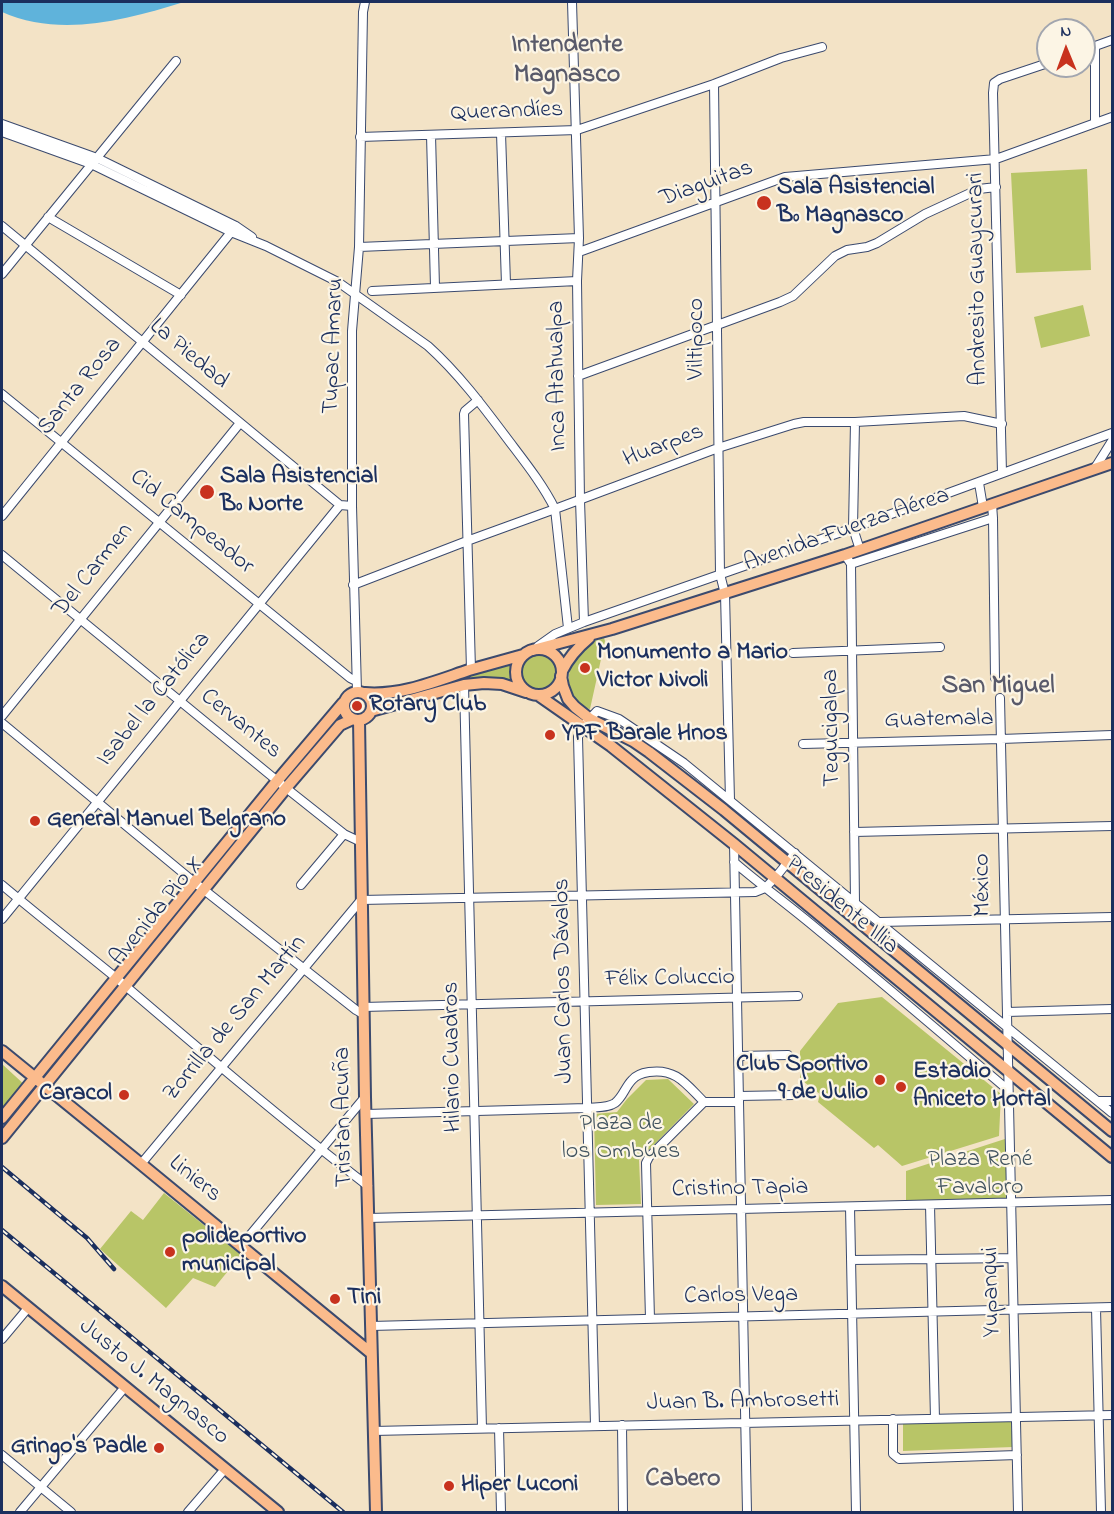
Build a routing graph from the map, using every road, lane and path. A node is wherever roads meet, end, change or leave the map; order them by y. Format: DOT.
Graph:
graph roads {
  1 [pos="365,2"];
  2 [pos="572,2"];
  3 [pos="1113,40"];
  4 [pos="1096,46"];
  5 [pos="822,47"];
  6 [pos="176,62"];
  7 [pos="1036,67"];
  8 [pos="1095,78"];
  9 [pos="714,84"];
  10 [pos="1113,117"];
  11 [pos="1095,123"];
  12 [pos="2,124"];
  13 [pos="577,130"];
  14 [pos="2,132"];
  15 [pos="501,133"];
  16 [pos="431,135"];
  17 [pos="360,137"];
  18 [pos="996,159"];
  19 [pos="94,161"];
  20 [pos="996,187"];
  21 [pos="715,202"];
  22 [pos="48,217"];
  23 [pos="2,226"];
  24 [pos="233,229"];
  25 [pos="579,238"];
  26 [pos="504,241"];
  27 [pos="434,243"];
  28 [pos="25,245"];
  29 [pos="359,247"];
  30 [pos="579,252"];
  31 [pos="2,274"];
  32 [pos="577,281"];
  33 [pos="506,284"];
  34 [pos="435,287"];
  35 [pos="372,291"];
  36 [pos="355,293"];
  37 [pos="181,295"];
  38 [pos="717,324"];
  39 [pos="142,342"];
  40 [pos="578,376"];
  41 [pos="2,394"];
  42 [pos="478,400"];
  43 [pos="855,422"];
  44 [pos="240,423"];
  45 [pos="1002,424"];
  46 [pos="1113,434"];
  47 [pos="1113,441"];
  48 [pos="61,443"];
  49 [pos="718,448"];
  50 [pos="1113,463"];
  51 [pos="1095,468"];
  52 [pos="1002,473"];
  53 [pos="979,483"];
  54 [pos="580,500"];
  55 [pos="340,506"];
  56 [pos="352,506"];
  57 [pos="987,506"];
  58 [pos="555,509"];
  59 [pos="2,516"];
  60 [pos="993,518"];
  61 [pos="159,523"];
  62 [pos="854,528"];
  63 [pos="467,541"];
  64 [pos="860,550"];
  65 [pos="2,555"];
  66 [pos="848,560"];
  67 [pos="720,574"];
  68 [pos="353,585"];
  69 [pos="725,594"];
  70 [pos="259,604"];
  71 [pos="80,619"];
  72 [pos="584,622"];
  73 [pos="568,628"];
  74 [pos="594,634"];
  75 [pos="940,647"];
  76 [pos="852,650"];
  77 [pos="529,652"];
  78 [pos="793,653"];
  79 [pos="471,670"];
  80 [pos="562,674"];
  81 [pos="995,678"];
  82 [pos="464,685"];
  83 [pos="359,688"];
  84 [pos="526,692"];
  85 [pos="538,695"];
  86 [pos="1000,698"];
  87 [pos="180,700"];
  88 [pos="343,703"];
  89 [pos="371,711"];
  90 [pos="2,716"];
  91 [pos="356,720"];
  92 [pos="2,723"];
  93 [pos="587,723"];
  94 [pos="1113,735"];
  95 [pos="1001,739"];
  96 [pos="853,742"];
  97 [pos="803,744"];
  98 [pos="282,784"];
  99 [pos="730,800"];
  100 [pos="97,801"];
  101 [pos="1113,826"];
  102 [pos="1002,828"];
  103 [pos="854,832"];
  104 [pos="344,834"];
  105 [pos="361,842"];
  106 [pos="734,844"];
  107 [pos="795,853"];
  108 [pos="734,862"];
  109 [pos="787,862"];
  110 [pos="775,878"];
  111 [pos="2,885"];
  112 [pos="301,885"];
  113 [pos="198,886"];
  114 [pos="765,888"];
  115 [pos="735,892"];
  116 [pos="582,895"];
  117 [pos="470,897"];
  118 [pos="18,899"];
  119 [pos="361,900"];
  120 [pos="855,902"];
  121 [pos="1113,917"];
  122 [pos="2,919"];
  123 [pos="1005,920"];
  124 [pos="880,922"];
  125 [pos="303,968"];
  126 [pos="116,978"];
  127 [pos="899,981"];
  128 [pos="125,986"];
  129 [pos="891,990"];
  130 [pos="798,996"];
  131 [pos="737,998"];
  132 [pos="585,1002"];
  133 [pos="472,1005"];
  134 [pos="1113,1009"];
  135 [pos="363,1010"];
  136 [pos="1007,1012"];
  137 [pos="1007,1027"];
  138 [pos="1008,1044"];
  139 [pos="2,1051"];
  140 [pos="788,1055"];
  141 [pos="738,1056"];
  142 [pos="221,1068"];
  143 [pos="1008,1071"];
  144 [pos="34,1078"];
  145 [pos="44,1086"];
  146 [pos="1008,1090"];
  147 [pos="794,1095"];
  148 [pos="365,1097"];
  149 [pos="739,1099"];
  150 [pos="1098,1101"];
  151 [pos="1113,1101"];
  152 [pos="704,1102"];
  153 [pos="587,1108"];
  154 [pos="474,1110"];
  155 [pos="1113,1113"];
  156 [pos="366,1114"];
  157 [pos="2,1118"];
  158 [pos="1113,1131"];
  159 [pos="2,1138"];
  160 [pos="321,1150"];
  161 [pos="1113,1157"];
  162 [pos="141,1164"];
  163 [pos="368,1186"];
  164 [pos="1113,1200"];
  165 [pos="1011,1203"];
  166 [pos="930,1205"];
  167 [pos="850,1207"];
  168 [pos="741,1210"];
  169 [pos="648,1212"];
  170 [pos="590,1213"];
  171 [pos="477,1216"];
  172 [pos="368,1218"];
  173 [pos="242,1246"];
  174 [pos="1012,1258"];
  175 [pos="931,1259"];
  176 [pos="851,1260"];
  177 [pos="2,1286"];
  178 [pos="1113,1307"];
  179 [pos="28,1308"];
  180 [pos="1096,1308"];
  181 [pos="1013,1310"];
  182 [pos="932,1312"];
  183 [pos="852,1314"];
  184 [pos="743,1316"];
  185 [pos="650,1319"];
  186 [pos="592,1320"];
  187 [pos="480,1323"];
  188 [pos="371,1326"];
  189 [pos="2,1339"];
  190 [pos="371,1353"];
  191 [pos="125,1387"];
  192 [pos="1099,1415"];
  193 [pos="1113,1415"];
  194 [pos="1016,1417"];
  195 [pos="893,1419"];
  196 [pos="935,1419"];
  197 [pos="854,1420"];
  198 [pos="745,1423"];
  199 [pos="622,1425"];
  200 [pos="595,1426"];
  201 [pos="482,1428"];
  202 [pos="499,1428"];
  203 [pos="374,1431"];
  204 [pos="2,1455"];
  205 [pos="1017,1455"];
  206 [pos="225,1469"];
  207 [pos="41,1487"];
  208 [pos="20,1512"];
  209 [pos="71,1512"];
  210 [pos="188,1512"];
  211 [pos="278,1512"];
  212 [pos="376,1512"];
  213 [pos="501,1512"];
  214 [pos="623,1512"];
  215 [pos="747,1512"];
  216 [pos="856,1512"];
  217 [pos="1018,1512"];
  218 [pos="1101,1512"];
  1 -- 17 [label="street, Tupac Amaru"];
  2 -- 13 [label="street, Inca Atahualpa"];
  3 -- 4 [label="street"];
  5 -- 9 [label="street, Querandíes"];
  6 -- 19 [label="street"];
  7 -- 18 [label="street, Andresito Guaycurari"];
  8 -- 11 [label="street"];
  9 -- 13 [label="street, Querandíes"];
  9 -- 21 [label="street, Viltipoco"];
  10 -- 11 [label="street, Diaguitas"];
  11 -- 18 [label="street, Diaguitas"];
  12 -- 19 [label="street"];
  13 -- 15 [label="street, Querandíes"];
  13 -- 25 [label="street, Inca Atahualpa"];
  14 -- 19 [label="street"];
  15 -- 16 [label="street, Querandíes"];
  15 -- 26 [label="street"];
  16 -- 17 [label="street, Querandíes"];
  16 -- 27 [label="street"];
  17 -- 29 [label="street, Tupac Amaru"];
  18 -- 20 [label="street, Andresito Guaycurari"];
  18 -- 21 [label="street, Diaguitas"];
  19 -- 22 [label="street"];
  19 -- 24 [label="street"];
  20 -- 38 [label="street"];
  20 -- 45 [label="street, Andresito Guaycurari"];
  21 -- 30 [label="street, Diaguitas"];
  21 -- 38 [label="street, Viltipoco"];
  22 -- 28 [label="street"];
  22 -- 37 [label="street"];
  23 -- 28 [label="street, La Piedad"];
  24 -- 36 [label="street"];
  24 -- 37 [label="street, Santa Rosa"];
  25 -- 26 [label="street"];
  25 -- 30 [label="street, Inca Atahualpa"];
  26 -- 27 [label="street"];
  26 -- 33 [label="street"];
  27 -- 29 [label="street"];
  27 -- 34 [label="street"];
  28 -- 31 [label="street"];
  28 -- 39 [label="street, La Piedad"];
  29 -- 36 [label="street, Tupac Amaru"];
  30 -- 32 [label="street, Inca Atahualpa"];
  32 -- 33 [label="street"];
  32 -- 40 [label="street, Inca Atahualpa"];
  33 -- 34 [label="street"];
  34 -- 35 [label="street"];
  36 -- 42 [label="street"];
  36 -- 56 [label="street, Tupac Amaru"];
  37 -- 39 [label="street, Santa Rosa"];
  38 -- 40 [label="street"];
  38 -- 49 [label="street, Viltipoco"];
  39 -- 44 [label="street, La Piedad"];
  39 -- 48 [label="street, Santa Rosa"];
  40 -- 54 [label="street, Inca Atahualpa"];
  41 -- 48 [label="street, Cid Campeador"];
  42 -- 58 [label="street"];
  42 -- 63 [label="street"];
  43 -- 45 [label="street, Huarpes"];
  43 -- 49 [label="street, Huarpes"];
  43 -- 62 [label="street"];
  44 -- 55 [label="street, La Piedad"];
  44 -- 61 [label="street, Del Carmen"];
  45 -- 52 [label="street, Andresito Guaycurari"];
  46 -- 52 [label="street"];
  47 -- 51 [label="street"];
  48 -- 59 [label="street, Santa Rosa"];
  48 -- 61 [label="street, Cid Campeador"];
  49 -- 54 [label="street, Huarpes"];
  49 -- 67 [label="street, Viltipoco"];
  50 -- 51 [label="main road, Avenida Fuerza Aérea"];
  51 -- 57 [label="main road, Avenida Fuerza Aérea"];
  52 -- 53 [label="street"];
  53 -- 57 [label="street"];
  53 -- 62 [label="street"];
  54 -- 58 [label="street, Huarpes"];
  54 -- 72 [label="street, Inca Atahualpa"];
  55 -- 56 [label="street"];
  55 -- 70 [label="street, Isabel la Católica"];
  56 -- 68 [label="street, Tupac Amaru"];
  57 -- 60 [label="street"];
  57 -- 64 [label="main road, Avenida Fuerza Aérea"];
  58 -- 63 [label="street, Huarpes"];
  58 -- 73 [label="street"];
  60 -- 66 [label="street"];
  60 -- 81 [label="street"];
  61 -- 70 [label="street, Cid Campeador"];
  61 -- 71 [label="street, Del Carmen"];
  62 -- 64 [label="street"];
  62 -- 67 [label="street"];
  63 -- 68 [label="street, Huarpes"];
  63 -- 79 [label="street"];
  64 -- 66 [label="main road, Avenida Fuerza Aérea"];
  65 -- 71 [label="street, Cervantes"];
  66 -- 69 [label="main road, Avenida Fuerza Aérea"];
  66 -- 76 [label="street, Tegucigalpa"];
  67 -- 69 [label="street, Viltipoco"];
  67 -- 72 [label="street"];
  68 -- 83 [label="street, Tupac Amaru"];
  69 -- 74 [label="main road, Avenida Fuerza Aérea"];
  69 -- 99 [label="street, Viltipoco"];
  70 -- 83 [label="street, Cid Campeador"];
  70 -- 87 [label="street, Isabel la Católica"];
  71 -- 87 [label="street, Cervantes"];
  71 -- 90 [label="street, Del Carmen"];
  72 -- 73 [label="street"];
  73 -- 77 [label="street"];
  74 -- 77 [label="main road, Avenida Fuerza Aérea"];
  74 -- 80 [label="main road"];
  75 -- 76 [label="street"];
  76 -- 78 [label="street"];
  76 -- 96 [label="street, Tegucigalpa"];
  77 -- 79 [label="main road, Avenida Fuerza Aérea"];
  77 -- 80 [label="main road"];
  77 -- 84 [label="main road"];
  79 -- 83 [label="main road, Avenida Fuerza Aérea"];
  80 -- 85 [label="main road"];
  80 -- 93 [label="main road, Presidente Illia"];
  82 -- 84 [label="main road"];
  82 -- 89 [label="main road"];
  82 -- 117 [label="street, Hilario Cuadros"];
  83 -- 88 [label="main road"];
  83 -- 89 [label="main road"];
  84 -- 85 [label="main road"];
  85 -- 93 [label="main road, Presidente Illia"];
  86 -- 95 [label="street, México"];
  87 -- 98 [label="street, Cervantes"];
  87 -- 100 [label="street, Isabel la Católica"];
  88 -- 91 [label="main road"];
  88 -- 98 [label="main road, Avenida Pio X"];
  89 -- 91 [label="main road"];
  91 -- 98 [label="main road, Avenida Pio X"];
  91 -- 105 [label="main road, Tristan Acuña"];
  92 -- 100 [label="street"];
  93 -- 99 [label="street"];
  93 -- 106 [label="main road, Presidente Illia"];
  93 -- 109 [label="main road, Presidente Illia"];
  93 -- 116 [label="street, Juan Carlos Dávalos"];
  94 -- 95 [label="street, Guatemala"];
  95 -- 96 [label="street, Guatemala"];
  95 -- 102 [label="street, México"];
  96 -- 97 [label="street, Guatemala"];
  96 -- 103 [label="street, Tegucigalpa"];
  98 -- 104 [label="street, Cervantes"];
  98 -- 113 [label="main road, Avenida Pio X"];
  99 -- 107 [label="street"];
  100 -- 113 [label="street"];
  100 -- 118 [label="street, Isabel la Católica"];
  101 -- 102 [label="street"];
  102 -- 103 [label="street"];
  102 -- 123 [label="street, México"];
  103 -- 120 [label="street, Tegucigalpa"];
  104 -- 105 [label="street, Cervantes"];
  104 -- 112 [label="street"];
  105 -- 119 [label="main road, Tristan Acuña"];
  106 -- 108 [label="street"];
  106 -- 110 [label="main road, Presidente Illia"];
  107 -- 109 [label="street"];
  107 -- 120 [label="street"];
  108 -- 114 [label="street"];
  108 -- 115 [label="street"];
  109 -- 110 [label="street"];
  109 -- 138 [label="main road, Presidente Illia"];
  110 -- 114 [label="street"];
  110 -- 127 [label="main road, Presidente Illia"];
  111 -- 118 [label="street"];
  113 -- 125 [label="street"];
  113 -- 126 [label="main road, Avenida Pio X"];
  113 -- 128 [label="main road, Avenida Pio X"];
  114 -- 115 [label="street"];
  114 -- 129 [label="street"];
  115 -- 116 [label="street"];
  115 -- 131 [label="street"];
  116 -- 117 [label="street"];
  116 -- 132 [label="street, Juan Carlos Dávalos"];
  117 -- 119 [label="street"];
  117 -- 133 [label="street, Hilario Cuadros"];
  118 -- 122 [label="street, Isabel la Católica"];
  118 -- 126 [label="street"];
  119 -- 125 [label="street, Zorrilla de San Martín"];
  119 -- 135 [label="main road, Tristan Acuña"];
  120 -- 124 [label="street"];
  121 -- 123 [label="street"];
  123 -- 124 [label="street"];
  123 -- 136 [label="street, México"];
  124 -- 137 [label="street"];
  125 -- 135 [label="street"];
  125 -- 142 [label="street, Zorrilla de San Martín"];
  126 -- 128 [label="street"];
  126 -- 144 [label="main road, Avenida Pio X"];
  127 -- 129 [label="street"];
  127 -- 143 [label="main road, Presidente Illia"];
  128 -- 142 [label="street"];
  128 -- 145 [label="main road, Avenida Pio X"];
  129 -- 146 [label="street"];
  130 -- 131 [label="street, Félix Coluccio"];
  131 -- 132 [label="street, Félix Coluccio"];
  131 -- 141 [label="street"];
  132 -- 133 [label="street, Félix Coluccio"];
  132 -- 153 [label="street, Juan Carlos Dávalos"];
  133 -- 135 [label="street, Félix Coluccio"];
  133 -- 154 [label="street, Hilario Cuadros"];
  134 -- 136 [label="street"];
  135 -- 148 [label="main road, Tristan Acuña"];
  136 -- 137 [label="street, México"];
  137 -- 138 [label="street, México"];
  137 -- 150 [label="street"];
  138 -- 143 [label="street, México"];
  138 -- 158 [label="main road, Presidente Illia"];
  139 -- 144 [label="main road, Liniers"];
  140 -- 141 [label="street"];
  141 -- 149 [label="street"];
  142 -- 160 [label="street"];
  142 -- 162 [label="street, Zorrilla de San Martín"];
  143 -- 146 [label="street, Yupanqui"];
  143 -- 161 [label="main road, Presidente Illia"];
  144 -- 145 [label="main road, Liniers"];
  144 -- 157 [label="main road, Avenida Pio X"];
  145 -- 159 [label="main road, Avenida Pio X"];
  145 -- 162 [label="main road, Liniers"];
  146 -- 165 [label="street, Yupanqui"];
  147 -- 149 [label="street"];
  148 -- 156 [label="main road, Tristan Acuña"];
  148 -- 160 [label="street"];
  149 -- 152 [label="street"];
  149 -- 168 [label="street"];
  150 -- 151 [label="street"];
  150 -- 155 [label="street"];
  152 -- 153 [label="street"];
  152 -- 169 [label="street"];
  153 -- 154 [label="street"];
  153 -- 170 [label="street, Juan Carlos Dávalos"];
  154 -- 156 [label="street"];
  154 -- 171 [label="street, Hilario Cuadros"];
  156 -- 163 [label="main road, Tristan Acuña"];
  160 -- 163 [label="street"];
  160 -- 173 [label="street"];
  162 -- 173 [label="main road, Liniers"];
  163 -- 172 [label="main road, Tristan Acuña"];
  164 -- 165 [label="street, Cristino Tapia"];
  165 -- 166 [label="street, Cristino Tapia"];
  165 -- 174 [label="street, Yupanqui"];
  166 -- 167 [label="street, Cristino Tapia"];
  166 -- 175 [label="street"];
  167 -- 168 [label="street, Cristino Tapia"];
  167 -- 176 [label="street"];
  168 -- 169 [label="street, Cristino Tapia"];
  168 -- 184 [label="street"];
  169 -- 170 [label="street, Cristino Tapia"];
  169 -- 185 [label="street"];
  170 -- 171 [label="street, Cristino Tapia"];
  170 -- 186 [label="street, Juan Carlos Dávalos"];
  171 -- 172 [label="street, Cristino Tapia"];
  171 -- 187 [label="street, Hilario Cuadros"];
  172 -- 188 [label="main road, Tristan Acuña"];
  173 -- 190 [label="main road, Liniers"];
  174 -- 175 [label="street"];
  174 -- 181 [label="street, Yupanqui"];
  175 -- 176 [label="street"];
  175 -- 182 [label="street"];
  176 -- 183 [label="street"];
  177 -- 179 [label="main road, Justo J. Magnasco"];
  178 -- 180 [label="street, Carlos Vega"];
  179 -- 189 [label="street"];
  179 -- 191 [label="main road, Justo J. Magnasco"];
  180 -- 181 [label="street, Carlos Vega"];
  180 -- 192 [label="street"];
  181 -- 182 [label="street, Carlos Vega"];
  181 -- 194 [label="street, Yupanqui"];
  182 -- 183 [label="street, Carlos Vega"];
  182 -- 196 [label="street"];
  183 -- 184 [label="street, Carlos Vega"];
  183 -- 197 [label="street"];
  184 -- 185 [label="street, Carlos Vega"];
  184 -- 198 [label="street"];
  185 -- 186 [label="street, Carlos Vega"];
  186 -- 187 [label="street, Carlos Vega"];
  186 -- 200 [label="street, Juan Carlos Dávalos"];
  187 -- 188 [label="street, Carlos Vega"];
  187 -- 201 [label="street, Hilario Cuadros"];
  188 -- 190 [label="main road, Tristan Acuña"];
  190 -- 203 [label="main road, Tristan Acuña"];
  191 -- 206 [label="main road, Justo J. Magnasco"];
  191 -- 207 [label="street"];
  192 -- 193 [label="street, Juan B. Ambrosetti"];
  192 -- 194 [label="street, Juan B. Ambrosetti"];
  192 -- 218 [label="street"];
  194 -- 196 [label="street, Juan B. Ambrosetti"];
  194 -- 205 [label="street, Yupanqui"];
  195 -- 196 [label="street, Juan B. Ambrosetti"];
  195 -- 197 [label="street, Juan B. Ambrosetti"];
  195 -- 205 [label="street"];
  197 -- 198 [label="street, Juan B. Ambrosetti"];
  197 -- 216 [label="street"];
  198 -- 199 [label="street, Juan B. Ambrosetti"];
  198 -- 215 [label="street"];
  199 -- 200 [label="street, Juan B. Ambrosetti"];
  199 -- 214 [label="street"];
  200 -- 202 [label="street, Juan B. Ambrosetti"];
  201 -- 202 [label="street, Juan B. Ambrosetti"];
  201 -- 203 [label="street, Juan B. Ambrosetti"];
  202 -- 213 [label="street"];
  203 -- 212 [label="main road, Tristan Acuña"];
  204 -- 207 [label="street"];
  205 -- 217 [label="street, Yupanqui"];
  206 -- 210 [label="street"];
  206 -- 211 [label="main road, Justo J. Magnasco"];
  207 -- 208 [label="street"];
  207 -- 209 [label="street"];
}
